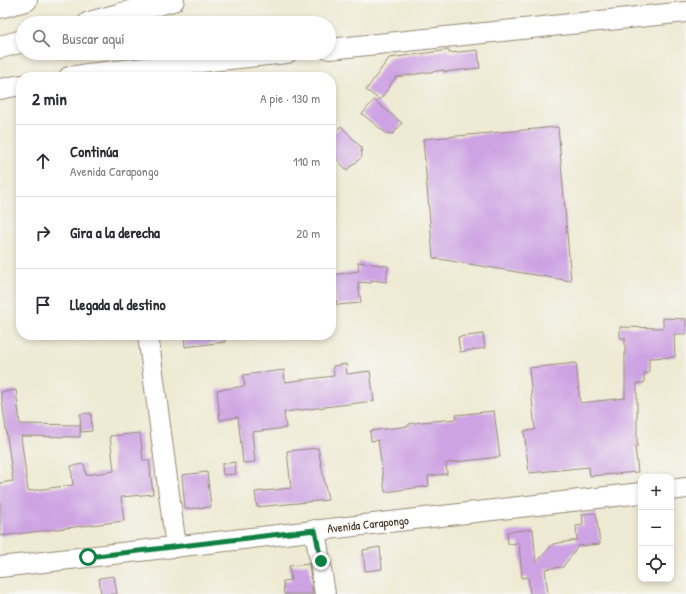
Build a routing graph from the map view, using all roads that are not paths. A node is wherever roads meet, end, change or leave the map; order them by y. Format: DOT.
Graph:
graph roads {
  1 [pos="26,0"];
  2 [pos="173,0"];
  3 [pos="0,7"];
  4 [pos="686,12"];
  5 [pos="115,16"];
  6 [pos="16,43"];
  7 [pos="0,48"];
  8 [pos="336,48"];
  9 [pos="225,60"];
  10 [pos="117,72"];
  11 [pos="16,86"];
  12 [pos="0,89"];
  13 [pos="149,340"];
  14 [pos="686,488"];
  15 [pos="674,490"];
  16 [pos="638,493"];
  17 [pos="315,530"];
  18 [pos="176,547"];
  19 [pos="0,567"];
  20 [pos="326,594"];
  1 -- 3 [label="highway"];
  2 -- 5 [label="highway"];
  4 -- 8 [label="street"];
  6 -- 7 [label="highway"];
  9 -- 10 [label="street"];
  11 -- 12 [label="street"];
  13 -- 18 [label="street"];
  14 -- 15 [label="street"];
  16 -- 17 [label="street, Avenida Carapongo"];
  17 -- 18 [label="street, Avenida Carapongo"];
  17 -- 20 [label="street"];
  18 -- 19 [label="street, Avenida Carapongo"];
}
